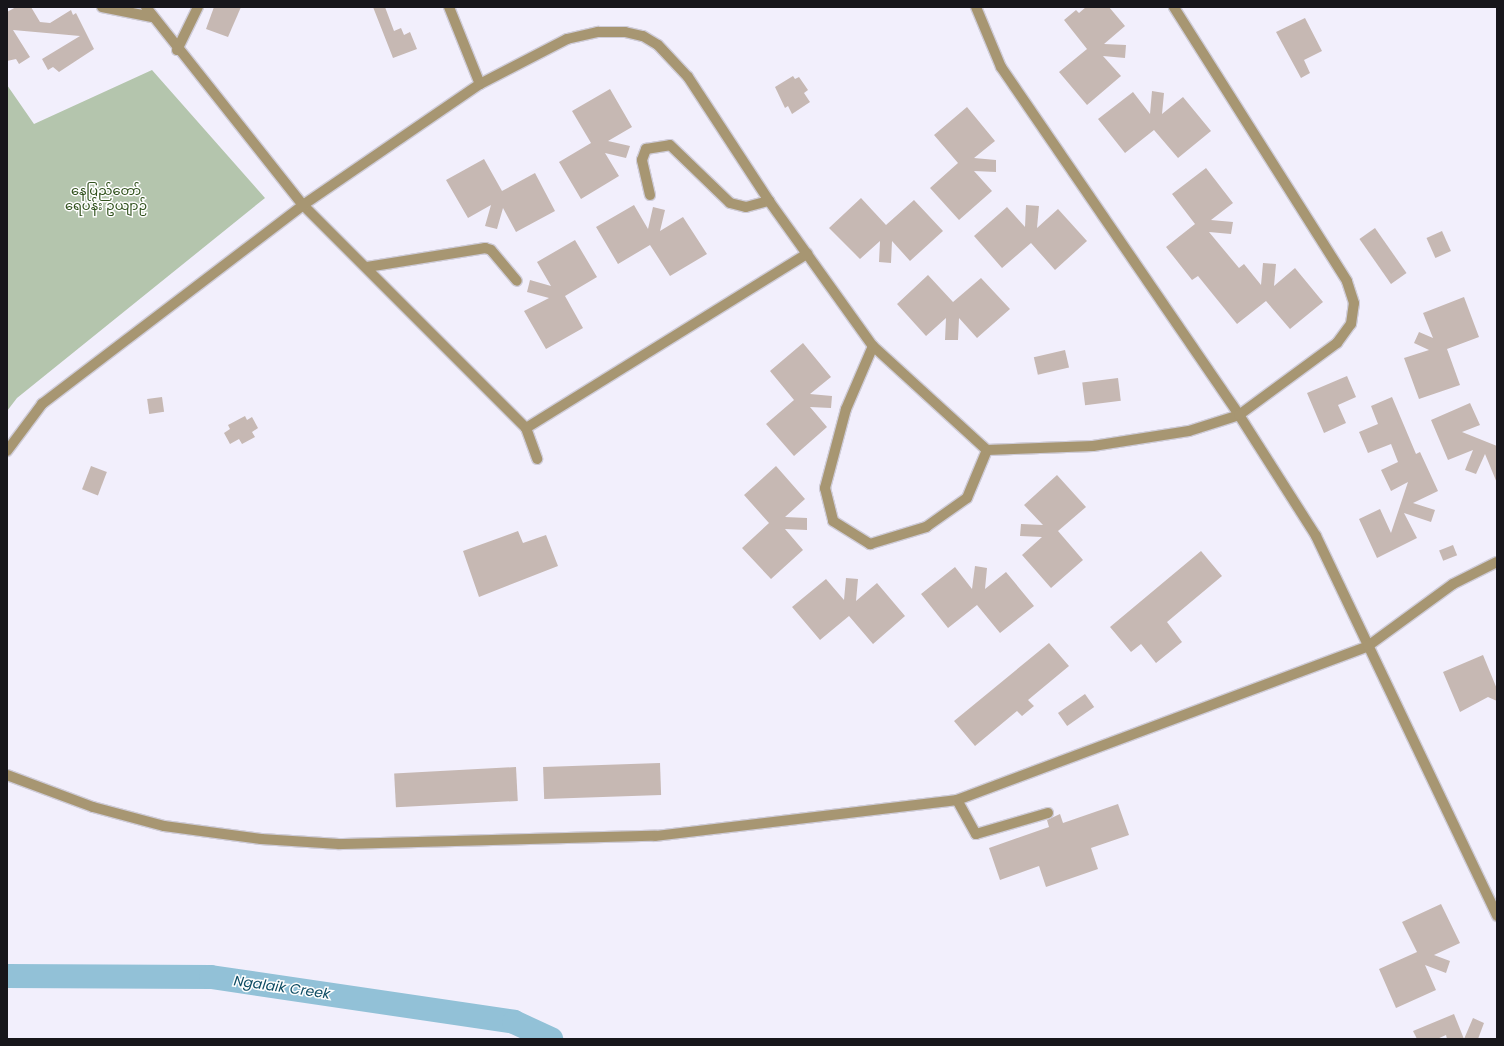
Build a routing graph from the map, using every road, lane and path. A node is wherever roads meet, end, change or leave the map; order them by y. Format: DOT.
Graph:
graph roads {
  1 [pos="102,7"];
  2 [pos="146,7"];
  3 [pos="198,7"];
  4 [pos="449,7"];
  5 [pos="976,7"];
  6 [pos="1174,7"];
  7 [pos="152,17"];
  8 [pos="177,50"];
  9 [pos="480,84"];
  10 [pos="650,195"];
  11 [pos="769,201"];
  12 [pos="303,205"];
  13 [pos="807,254"];
  14 [pos="367,267"];
  15 [pos="517,281"];
  16 [pos="873,346"];
  17 [pos="1239,415"];
  18 [pos="526,428"];
  19 [pos="988,450"];
  20 [pos="7,451"];
  21 [pos="537,459"];
  22 [pos="1497,562"];
  23 [pos="1368,646"];
  24 [pos="7,775"];
  25 [pos="957,800"];
  26 [pos="1048,813"];
  27 [pos="1497,916"];
  1 -- 7 [label="street"];
  2 -- 7 [label="street"];
  3 -- 8 [label="street"];
  4 -- 9 [label="street"];
  5 -- 17 [label="street"];
  6 -- 17 [label="street"];
  7 -- 8 [label="street"];
  8 -- 12 [label="street"];
  9 -- 11 [label="street"];
  9 -- 12 [label="street"];
  10 -- 11 [label="street"];
  11 -- 13 [label="street"];
  12 -- 14 [label="street"];
  12 -- 20 [label="street"];
  13 -- 16 [label="street"];
  13 -- 18 [label="street"];
  14 -- 15 [label="street"];
  14 -- 18 [label="street"];
  16 -- 19 [label="street"];
  16 -- 19 [label="street"];
  17 -- 19 [label="street"];
  17 -- 23 [label="street"];
  18 -- 21 [label="street"];
  22 -- 23 [label="street"];
  23 -- 25 [label="street"];
  23 -- 27 [label="street"];
  24 -- 25 [label="street"];
  25 -- 26 [label="street"];
}
